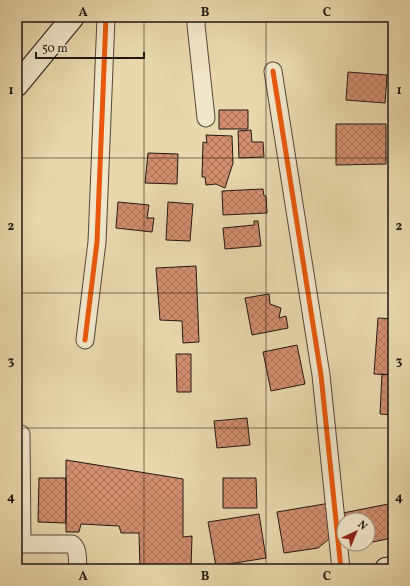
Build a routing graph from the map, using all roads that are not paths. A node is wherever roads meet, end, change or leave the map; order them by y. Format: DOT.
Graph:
graph roads {
  1 [pos="73,17"];
  2 [pos="106,17"];
  3 [pos="196,17"];
  4 [pos="273,70"];
  5 [pos="17,86"];
  6 [pos="206,118"];
  7 [pos="85,340"];
  8 [pos="21,434"];
  9 [pos="19,544"];
  10 [pos="393,568"];
  11 [pos="78,569"];
  12 [pos="341,569"];
  13 [pos="386,569"];
  1 -- 5 [label="main road"];
  2 -- 7 [label="street"];
  3 -- 6 [label="street"];
  4 -- 12 [label="street"];
  8 -- 9 [label="street"];
  9 -- 11 [label="street"];
  10 -- 13 [label="main road"];
}
